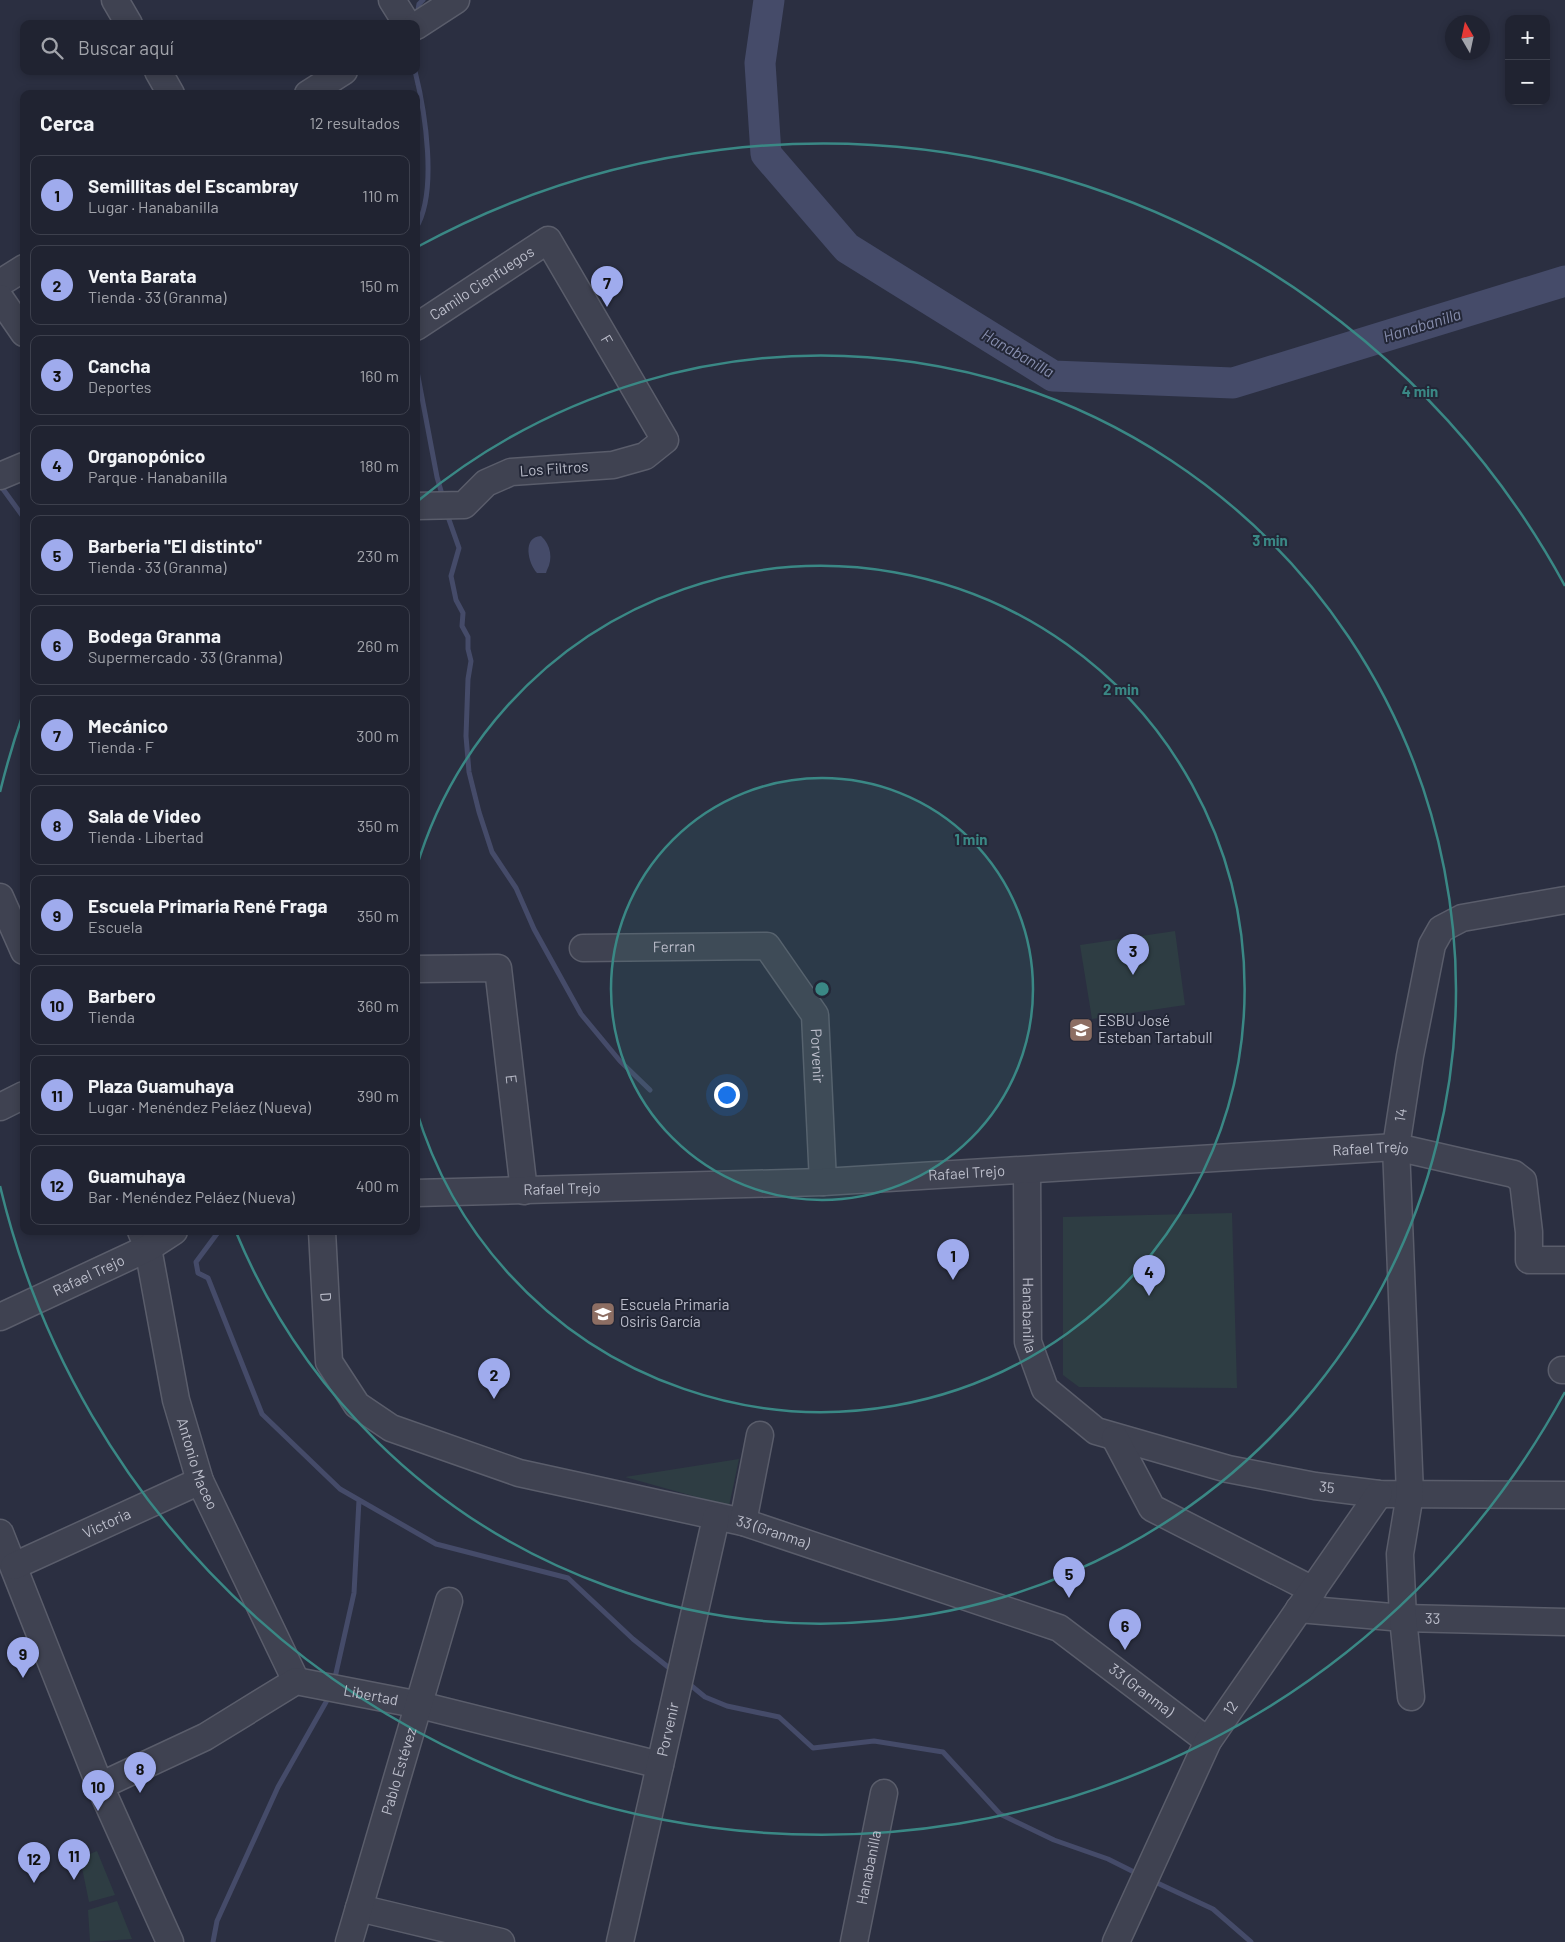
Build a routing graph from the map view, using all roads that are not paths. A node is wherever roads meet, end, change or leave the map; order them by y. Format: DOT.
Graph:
graph roads {
  1 [pos="115,0"];
  2 [pos="392,0"];
  3 [pos="455,1"];
  4 [pos="127,20"];
  5 [pos="404,20"];
  6 [pos="420,23"];
  7 [pos="160,75"];
  8 [pos="338,75"];
  9 [pos="170,90"];
  10 [pos="314,90"];
  11 [pos="548,240"];
  12 [pos="20,270"];
  13 [pos="0,283"];
  14 [pos="0,298"];
  15 [pos="420,324"];
  16 [pos="20,327"];
  17 [pos="666,440"];
  18 [pos="426,506"];
  19 [pos="0,897"];
  20 [pos="1565,900"];
  21 [pos="20,941"];
  22 [pos="767,946"];
  23 [pos="583,948"];
  24 [pos="420,969"];
  25 [pos="20,1097"];
  26 [pos="0,1107"];
  27 [pos="1396,1147"];
  28 [pos="1027,1171"];
  29 [pos="823,1182"];
  30 [pos="524,1191"];
  31 [pos="420,1193"];
  32 [pos="161,1235"];
  33 [pos="322,1235"];
  34 [pos="145,1240"];
  35 [pos="1565,1260"];
  36 [pos="0,1317"];
  37 [pos="329,1362"];
  38 [pos="1105,1434"];
  39 [pos="760,1435"];
  40 [pos="200,1481"];
  41 [pos="1379,1494"];
  42 [pos="1410,1494"];
  43 [pos="1565,1495"];
  44 [pos="716,1518"];
  45 [pos="743,1522"];
  46 [pos="0,1533"];
  47 [pos="14,1566"];
  48 [pos="1306,1600"];
  49 [pos="449,1601"];
  50 [pos="1403,1618"];
  51 [pos="1565,1622"];
  52 [pos="296,1681"];
  53 [pos="1411,1697"];
  54 [pos="420,1704"];
  55 [pos="1208,1741"];
  56 [pos="660,1765"];
  57 [pos="100,1786"];
  58 [pos="884,1793"];
  59 [pos="359,1908"];
  60 [pos="1121,1933"];
  61 [pos="170,1942"];
  62 [pos="349,1942"];
  63 [pos="500,1942"];
  64 [pos="620,1942"];
  65 [pos="854,1942"];
  1 -- 4 [label="street"];
  2 -- 5 [label="street"];
  3 -- 6 [label="street"];
  7 -- 9 [label="street"];
  8 -- 10 [label="street"];
  11 -- 15 [label="street, Camilo Cienfuegos"];
  11 -- 17 [label="street, F"];
  12 -- 13 [label="street"];
  14 -- 16 [label="street"];
  17 -- 18 [label="street, Los Filtros"];
  19 -- 21 [label="street"];
  20 -- 27 [label="street, 14"];
  22 -- 23 [label="street, Ferran"];
  22 -- 29 [label="street, Porvenir"];
  24 -- 30 [label="street, E"];
  25 -- 26 [label="street"];
  27 -- 28 [label="street, Rafael Trejo"];
  27 -- 35 [label="street, Rafael Trejo"];
  27 -- 42 [label="street, 14"];
  28 -- 29 [label="street, Rafael Trejo"];
  28 -- 38 [label="street, Hanabanilla"];
  29 -- 30 [label="street, Rafael Trejo"];
  30 -- 31 [label="street, Rafael Trejo"];
  32 -- 34 [label="street, Rafael Trejo"];
  33 -- 37 [label="street, D"];
  34 -- 36 [label="street, Rafael Trejo"];
  34 -- 40 [label="street, Antonio Maceo"];
  37 -- 44 [label="street, 33 (Granma)"];
  38 -- 41 [label="street, 35"];
  38 -- 48 [label="street"];
  39 -- 45 [label="street"];
  40 -- 47 [label="street, Victoria"];
  40 -- 52 [label="street, Antonio Maceo"];
  41 -- 42 [label="street, 35"];
  41 -- 48 [label="street, 12"];
  42 -- 43 [label="street, 35"];
  42 -- 50 [label="street, 14"];
  44 -- 45 [label="street, 33 (Granma)"];
  44 -- 56 [label="street, Porvenir"];
  45 -- 55 [label="street, 33 (Granma)"];
  46 -- 47 [label="street"];
  47 -- 57 [label="street"];
  48 -- 50 [label="street, 33"];
  48 -- 55 [label="street, 12"];
  49 -- 54 [label="street, Pablo Estévez"];
  50 -- 51 [label="street, 33"];
  50 -- 53 [label="street, 14"];
  52 -- 54 [label="street, Libertad"];
  52 -- 57 [label="street"];
  54 -- 56 [label="street, Libertad"];
  54 -- 59 [label="street, Pablo Estévez"];
  55 -- 60 [label="street, 12"];
  56 -- 64 [label="street, Porvenir"];
  57 -- 61 [label="street"];
  58 -- 65 [label="street, Hanabanilla"];
  59 -- 62 [label="street, Pablo Estévez"];
  59 -- 63 [label="street"];
}
